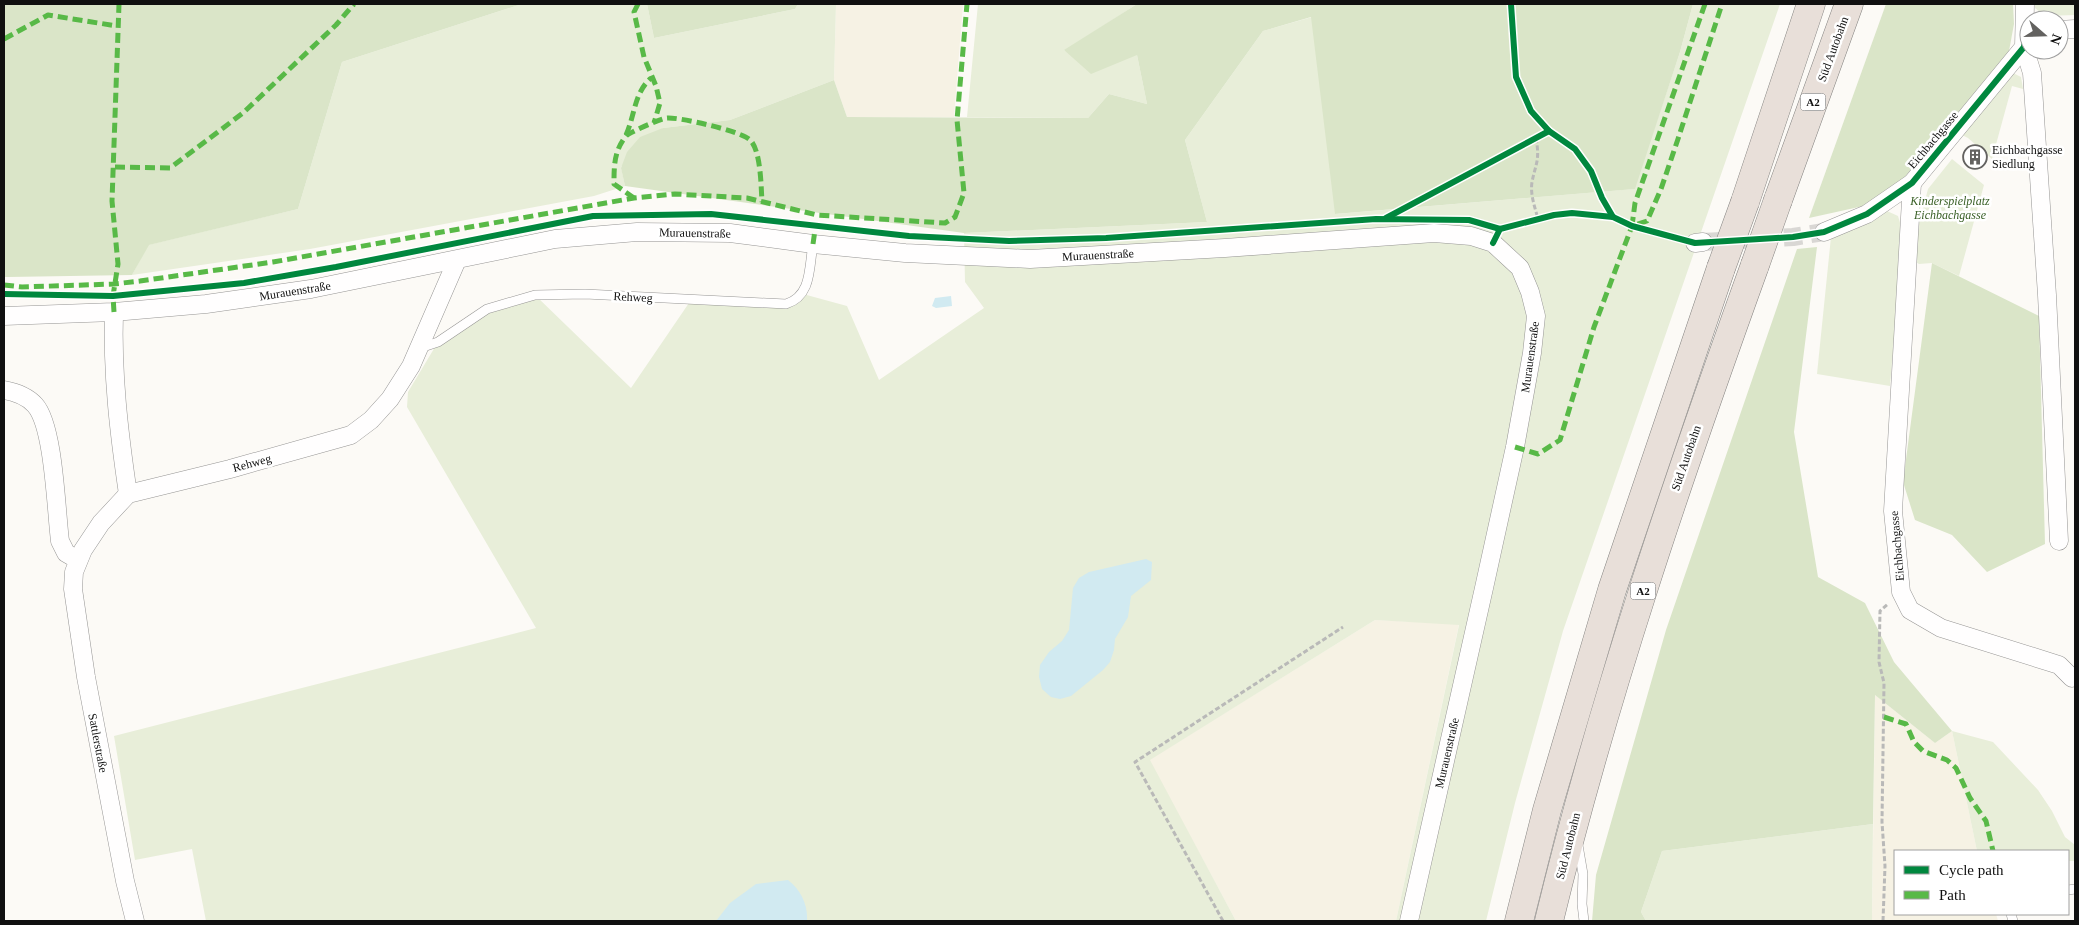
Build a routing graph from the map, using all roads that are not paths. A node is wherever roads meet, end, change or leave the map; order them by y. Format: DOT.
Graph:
graph roads {
  1 [pos="1811,4"];
  2 [pos="1849,4"];
  3 [pos="2019,46"];
  4 [pos="2030,60"];
  5 [pos="1912,183"];
  6 [pos="1824,232"];
  7 [pos="812,244"];
  8 [pos="457,260"];
  9 [pos="114,312"];
  10 [pos="4,316"];
  11 [pos="420,345"];
  12 [pos="4,390"];
  13 [pos="128,494"];
  14 [pos="2059,541"];
  15 [pos="77,561"];
  16 [pos="2072,678"];
  17 [pos="1574,818"];
  18 [pos="136,921"];
  19 [pos="1408,921"];
  20 [pos="1519,921"];
  21 [pos="1549,921"];
  22 [pos="1584,921"];
  1 -- 20 [label="highway, A2, bridge"];
  2 -- 17 [label="highway, Süd Autobahn / A2, bridge"];
  3 -- 5 [label="street, Eichbachgasse"];
  4 -- 14 [label="street"];
  5 -- 6 [label="street, Eichbachgasse"];
  5 -- 16 [label="street, Eichbachgasse"];
  7 -- 8 [label="street, Murauenstraße"];
  7 -- 11 [label="lane, Rehweg"];
  7 -- 19 [label="street, Murauenstraße"];
  8 -- 9 [label="street, Murauenstraße"];
  8 -- 11 [label="street, Rehweg"];
  9 -- 10 [label="street, Murauenstraße"];
  9 -- 13 [label="street"];
  11 -- 13 [label="street, Rehweg"];
  12 -- 15 [label="street"];
  13 -- 15 [label="street"];
  15 -- 18 [label="street, Sattlerstraße"];
  17 -- 21 [label="highway, Süd Autobahn / A2"];
  17 -- 22 [label="lane"];
}
